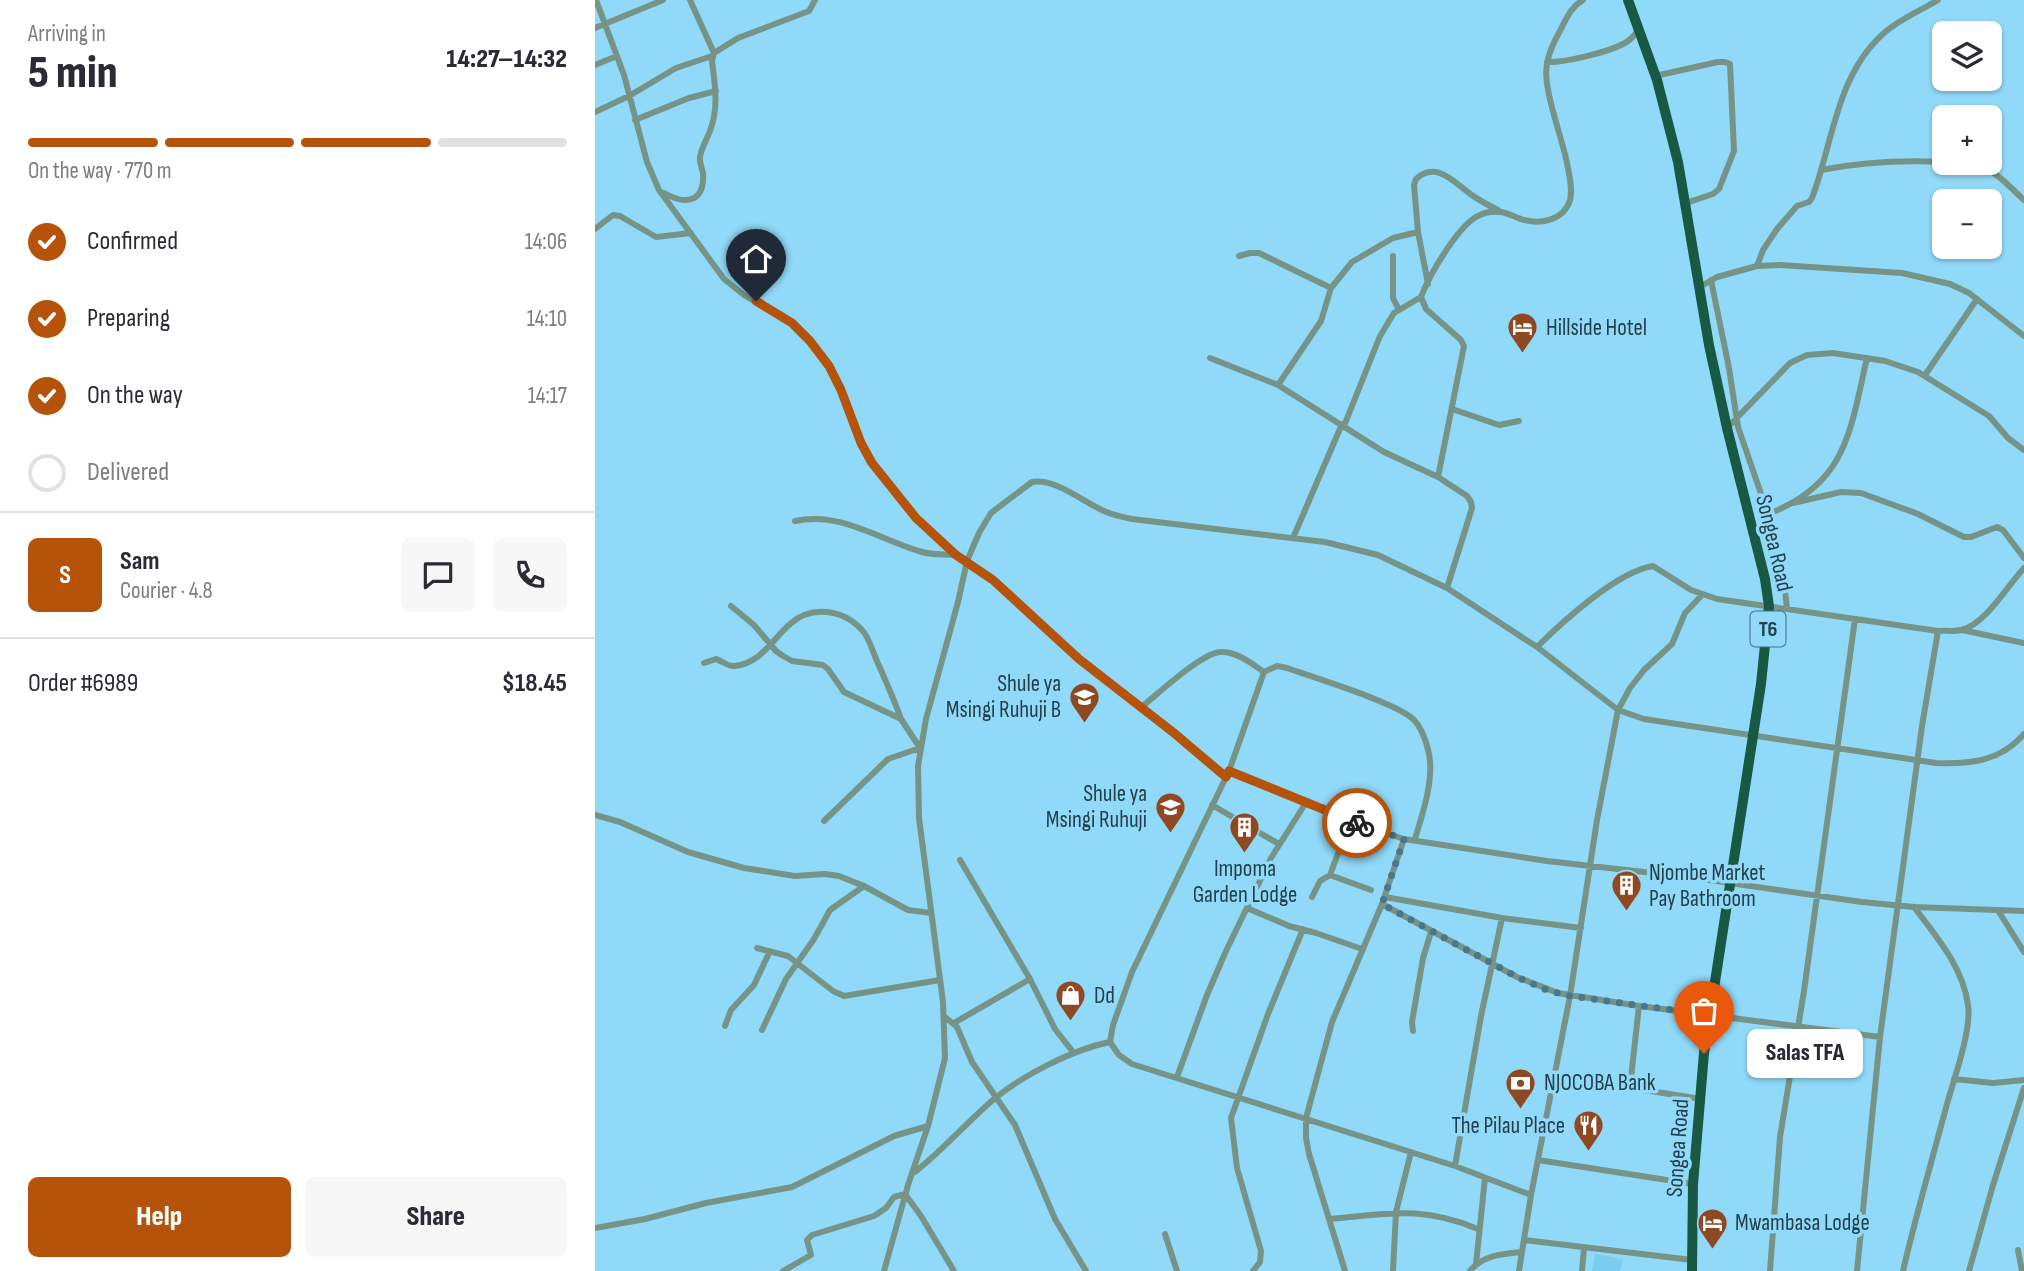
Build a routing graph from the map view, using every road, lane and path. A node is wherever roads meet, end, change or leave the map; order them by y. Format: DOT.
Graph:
graph roads {
  1 [pos="596,0"];
  2 [pos="663,0"];
  3 [pos="689,0"];
  4 [pos="815,0"];
  5 [pos="1583,0"];
  6 [pos="1628,0"];
  7 [pos="1938,0"];
  8 [pos="605,24"];
  9 [pos="595,28"];
  10 [pos="1639,29"];
  11 [pos="713,55"];
  12 [pos="617,56"];
  13 [pos="1547,62"];
  14 [pos="595,65"];
  15 [pos="1655,76"];
  16 [pos="716,91"];
  17 [pos="629,96"];
  18 [pos="595,112"];
  19 [pos="635,120"];
  20 [pos="1932,163"];
  21 [pos="1821,170"];
  22 [pos="1999,175"];
  23 [pos="659,190"];
  24 [pos="2024,200"];
  25 [pos="1686,203"];
  26 [pos="1503,212"];
  27 [pos="595,229"];
  28 [pos="1418,232"];
  29 [pos="691,233"];
  30 [pos="1239,256"];
  31 [pos="1393,256"];
  32 [pos="1757,266"];
  33 [pos="1711,280"];
  34 [pos="1428,284"];
  35 [pos="1331,288"];
  36 [pos="1698,288"];
  37 [pos="1421,297"];
  38 [pos="1977,299"];
  39 [pos="1399,310"];
  40 [pos="2024,336"];
  41 [pos="1210,358"];
  42 [pos="1867,358"];
  43 [pos="1925,375"];
  44 [pos="1278,384"];
  45 [pos="1452,409"];
  46 [pos="1736,418"];
  47 [pos="1519,421"];
  48 [pos="1343,425"];
  49 [pos="1727,428"];
  50 [pos="2024,450"];
  51 [pos="1438,477"];
  52 [pos="1793,503"];
  53 [pos="1768,514"];
  54 [pos="795,521"];
  55 [pos="1293,538"];
  56 [pos="956,555"];
  57 [pos="2024,558"];
  58 [pos="967,561"];
  59 [pos="2024,568"];
  60 [pos="1447,589"];
  61 [pos="1702,595"];
  62 [pos="731,606"];
  63 [pos="1769,606"];
  64 [pos="1787,608"];
  65 [pos="1855,619"];
  66 [pos="1962,630"];
  67 [pos="1938,631"];
  68 [pos="2024,643"];
  69 [pos="772,646"];
  70 [pos="1537,647"];
  71 [pos="704,663"];
  72 [pos="1264,672"];
  73 [pos="1140,708"];
  74 [pos="1618,710"];
  75 [pos="901,719"];
  76 [pos="2024,734"];
  77 [pos="1753,736"];
  78 [pos="920,748"];
  79 [pos="1838,749"];
  80 [pos="1917,761"];
  81 [pos="1227,774"];
  82 [pos="1307,801"];
  83 [pos="1212,805"];
  84 [pos="595,815"];
  85 [pos="824,821"];
  86 [pos="1350,821"];
  87 [pos="1404,839"];
  88 [pos="1415,839"];
  89 [pos="1279,844"];
  90 [pos="960,860"];
  91 [pos="1590,866"];
  92 [pos="1330,874"];
  93 [pos="1730,883"];
  94 [pos="864,886"];
  95 [pos="1371,890"];
  96 [pos="1312,897"];
  97 [pos="1817,897"];
  98 [pos="1383,900"];
  99 [pos="1899,906"];
  100 [pos="1914,907"];
  101 [pos="1247,908"];
  102 [pos="2024,911"];
  103 [pos="1999,912"];
  104 [pos="931,913"];
  105 [pos="1502,918"];
  106 [pos="1581,928"];
  107 [pos="1303,929"];
  108 [pos="1431,932"];
  109 [pos="757,948"];
  110 [pos="1362,949"];
  111 [pos="770,951"];
  112 [pos="2024,952"];
  113 [pos="796,963"];
  114 [pos="1492,964"];
  115 [pos="1030,979"];
  116 [pos="940,980"];
  117 [pos="1570,996"];
  118 [pos="1639,1006"];
  119 [pos="1709,1015"];
  120 [pos="945,1017"];
  121 [pos="954,1023"];
  122 [pos="725,1026"];
  123 [pos="1799,1026"];
  124 [pos="762,1030"];
  125 [pos="1413,1031"];
  126 [pos="1880,1037"];
  127 [pos="1110,1042"];
  128 [pos="1073,1052"];
  129 [pos="1555,1076"];
  130 [pos="1177,1077"];
  131 [pos="1954,1079"];
  132 [pos="2024,1080"];
  133 [pos="1630,1087"];
  134 [pos="2024,1088"];
  135 [pos="1237,1096"];
  136 [pos="996,1097"];
  137 [pos="1701,1099"];
  138 [pos="1306,1118"];
  139 [pos="928,1126"];
  140 [pos="1411,1152"];
  141 [pos="1538,1160"];
  142 [pos="1455,1166"];
  143 [pos="913,1173"];
  144 [pos="1485,1178"];
  145 [pos="1693,1184"];
  146 [pos="905,1195"];
  147 [pos="1531,1195"];
  148 [pos="1396,1212"];
  149 [pos="1329,1219"];
  150 [pos="595,1228"];
  151 [pos="1478,1229"];
  152 [pos="1165,1234"];
  153 [pos="1524,1240"];
  154 [pos="1584,1248"];
  155 [pos="2018,1250"];
  156 [pos="1522,1252"];
  157 [pos="1692,1260"];
  158 [pos="1476,1264"];
  159 [pos="783,1271"];
  160 [pos="884,1271"];
  161 [pos="954,1271"];
  162 [pos="1086,1271"];
  163 [pos="1177,1271"];
  164 [pos="1253,1271"];
  165 [pos="1345,1271"];
  166 [pos="1393,1271"];
  167 [pos="1469,1271"];
  168 [pos="1518,1271"];
  169 [pos="1582,1271"];
  170 [pos="1692,1271"];
  171 [pos="1770,1271"];
  172 [pos="1857,1271"];
  173 [pos="1903,1271"];
  174 [pos="1969,1271"];
  175 [pos="2022,1271"];
  1 -- 8 [label="street"];
  2 -- 8 [label="street"];
  3 -- 11 [label="street"];
  4 -- 11 [label="street"];
  5 -- 13 [label="street"];
  6 -- 10 [label="highway, Songea Road / T6"];
  7 -- 21 [label="street"];
  8 -- 9 [label="street"];
  8 -- 12 [label="street"];
  10 -- 13 [label="street"];
  10 -- 15 [label="highway, Songea Road / T6"];
  11 -- 16 [label="street"];
  11 -- 17 [label="street"];
  12 -- 14 [label="street"];
  12 -- 17 [label="street"];
  13 -- 26 [label="street"];
  15 -- 25 [label="highway, Songea Road / T6"];
  15 -- 25 [label="street"];
  16 -- 19 [label="street"];
  16 -- 23 [label="street"];
  17 -- 18 [label="street"];
  17 -- 19 [label="street"];
  19 -- 23 [label="street"];
  20 -- 21 [label="street"];
  21 -- 32 [label="street"];
  22 -- 24 [label="street"];
  23 -- 29 [label="street"];
  25 -- 36 [label="highway, Songea Road / T6"];
  26 -- 28 [label="street"];
  26 -- 34 [label="street"];
  27 -- 29 [label="street"];
  28 -- 34 [label="street"];
  28 -- 35 [label="street"];
  29 -- 56 [label="street"];
  30 -- 35 [label="street"];
  31 -- 39 [label="street"];
  32 -- 33 [label="street"];
  32 -- 38 [label="street"];
  33 -- 36 [label="street"];
  33 -- 46 [label="street"];
  34 -- 37 [label="street"];
  35 -- 44 [label="street"];
  36 -- 49 [label="highway, Songea Road / T6"];
  37 -- 39 [label="street"];
  37 -- 45 [label="street"];
  38 -- 40 [label="street"];
  38 -- 43 [label="street"];
  39 -- 48 [label="street"];
  41 -- 44 [label="street"];
  42 -- 43 [label="street"];
  42 -- 46 [label="street"];
  42 -- 52 [label="street"];
  43 -- 50 [label="street"];
  44 -- 48 [label="street"];
  45 -- 47 [label="street"];
  45 -- 51 [label="street"];
  46 -- 49 [label="street"];
  46 -- 53 [label="street"];
  48 -- 51 [label="street"];
  48 -- 55 [label="street"];
  49 -- 63 [label="highway, Songea Road / T6"];
  51 -- 60 [label="street"];
  52 -- 53 [label="street"];
  52 -- 57 [label="street"];
  53 -- 64 [label="street"];
  54 -- 56 [label="street"];
  55 -- 58 [label="street"];
  55 -- 60 [label="street"];
  56 -- 58 [label="street"];
  58 -- 73 [label="street"];
  58 -- 78 [label="street"];
  59 -- 66 [label="street"];
  60 -- 70 [label="street"];
  61 -- 63 [label="street"];
  61 -- 70 [label="street"];
  61 -- 74 [label="street"];
  62 -- 69 [label="street"];
  63 -- 64 [label="street"];
  63 -- 77 [label="highway, Songea Road / T6"];
  64 -- 65 [label="street"];
  65 -- 67 [label="street"];
  65 -- 79 [label="street"];
  66 -- 67 [label="street"];
  66 -- 68 [label="street"];
  67 -- 80 [label="street"];
  69 -- 71 [label="street"];
  69 -- 75 [label="street"];
  69 -- 75 [label="street"];
  70 -- 74 [label="street"];
  72 -- 73 [label="street"];
  72 -- 81 [label="street"];
  72 -- 88 [label="street"];
  73 -- 81 [label="street"];
  74 -- 77 [label="street"];
  74 -- 91 [label="street"];
  75 -- 78 [label="street"];
  76 -- 80 [label="street"];
  77 -- 79 [label="street"];
  77 -- 93 [label="highway, Songea Road / T6"];
  78 -- 85 [label="street"];
  78 -- 104 [label="street"];
  79 -- 80 [label="street"];
  79 -- 97 [label="street"];
  80 -- 99 [label="street"];
  81 -- 82 [label="street"];
  81 -- 83 [label="street"];
  82 -- 86 [label="street"];
  82 -- 89 [label="street"];
  83 -- 89 [label="street"];
  83 -- 127 [label="street"];
  84 -- 94 [label="street"];
  86 -- 87 [label="street"];
  86 -- 92 [label="street"];
  87 -- 88 [label="street"];
  87 -- 98 [label="street"];
  88 -- 91 [label="street"];
  89 -- 101 [label="street"];
  90 -- 115 [label="street"];
  91 -- 93 [label="street"];
  91 -- 106 [label="street"];
  92 -- 95 [label="street"];
  92 -- 96 [label="street"];
  93 -- 97 [label="street"];
  93 -- 119 [label="highway, Songea Road / T6"];
  94 -- 104 [label="street"];
  94 -- 113 [label="street"];
  97 -- 99 [label="street"];
  97 -- 123 [label="street"];
  98 -- 105 [label="street"];
  98 -- 108 [label="street"];
  98 -- 110 [label="street"];
  99 -- 100 [label="street"];
  99 -- 126 [label="street"];
  100 -- 103 [label="street"];
  100 -- 131 [label="street"];
  101 -- 107 [label="street"];
  101 -- 130 [label="street"];
  102 -- 103 [label="street"];
  103 -- 112 [label="street"];
  104 -- 116 [label="street"];
  105 -- 106 [label="street"];
  105 -- 114 [label="street"];
  106 -- 117 [label="street"];
  107 -- 110 [label="street"];
  107 -- 135 [label="street"];
  108 -- 114 [label="street"];
  108 -- 125 [label="street"];
  109 -- 111 [label="street"];
  110 -- 138 [label="street"];
  111 -- 113 [label="street"];
  111 -- 122 [label="street"];
  113 -- 116 [label="street"];
  113 -- 124 [label="street"];
  114 -- 117 [label="street"];
  114 -- 142 [label="street"];
  115 -- 121 [label="street"];
  115 -- 128 [label="street"];
  116 -- 120 [label="street"];
  117 -- 118 [label="street"];
  117 -- 129 [label="street"];
  118 -- 119 [label="street"];
  118 -- 133 [label="street"];
  119 -- 123 [label="street"];
  119 -- 137 [label="highway, Songea Road / T6"];
  120 -- 121 [label="street"];
  120 -- 139 [label="street"];
  121 -- 136 [label="street"];
  123 -- 126 [label="street"];
  123 -- 171 [label="street"];
  126 -- 172 [label="street"];
  127 -- 128 [label="street"];
  127 -- 130 [label="street"];
  128 -- 136 [label="street"];
  129 -- 133 [label="street"];
  129 -- 141 [label="street"];
  130 -- 135 [label="street"];
  131 -- 132 [label="street"];
  131 -- 173 [label="street"];
  133 -- 137 [label="street"];
  134 -- 174 [label="street"];
  135 -- 138 [label="street"];
  135 -- 164 [label="street"];
  136 -- 143 [label="street"];
  136 -- 162 [label="street"];
  137 -- 145 [label="highway, Songea Road / T6"];
  138 -- 140 [label="street"];
  138 -- 149 [label="street"];
  139 -- 143 [label="street"];
  139 -- 150 [label="street"];
  140 -- 142 [label="street"];
  140 -- 148 [label="street"];
  141 -- 145 [label="street"];
  141 -- 147 [label="street"];
  142 -- 144 [label="street"];
  143 -- 146 [label="street"];
  144 -- 147 [label="street"];
  144 -- 151 [label="street"];
  145 -- 157 [label="highway, Songea Road / T6"];
  146 -- 159 [label="street"];
  146 -- 160 [label="street"];
  146 -- 161 [label="street"];
  147 -- 153 [label="street"];
  148 -- 149 [label="street"];
  148 -- 151 [label="street"];
  148 -- 166 [label="street"];
  149 -- 165 [label="street"];
  151 -- 158 [label="street"];
  152 -- 163 [label="street"];
  153 -- 154 [label="street"];
  153 -- 156 [label="street"];
  154 -- 157 [label="street"];
  154 -- 169 [label="street"];
  155 -- 175 [label="street"];
  156 -- 158 [label="street"];
  156 -- 168 [label="street"];
  157 -- 170 [label="highway, Songea Road / T6"];
  158 -- 167 [label="street"];
}
